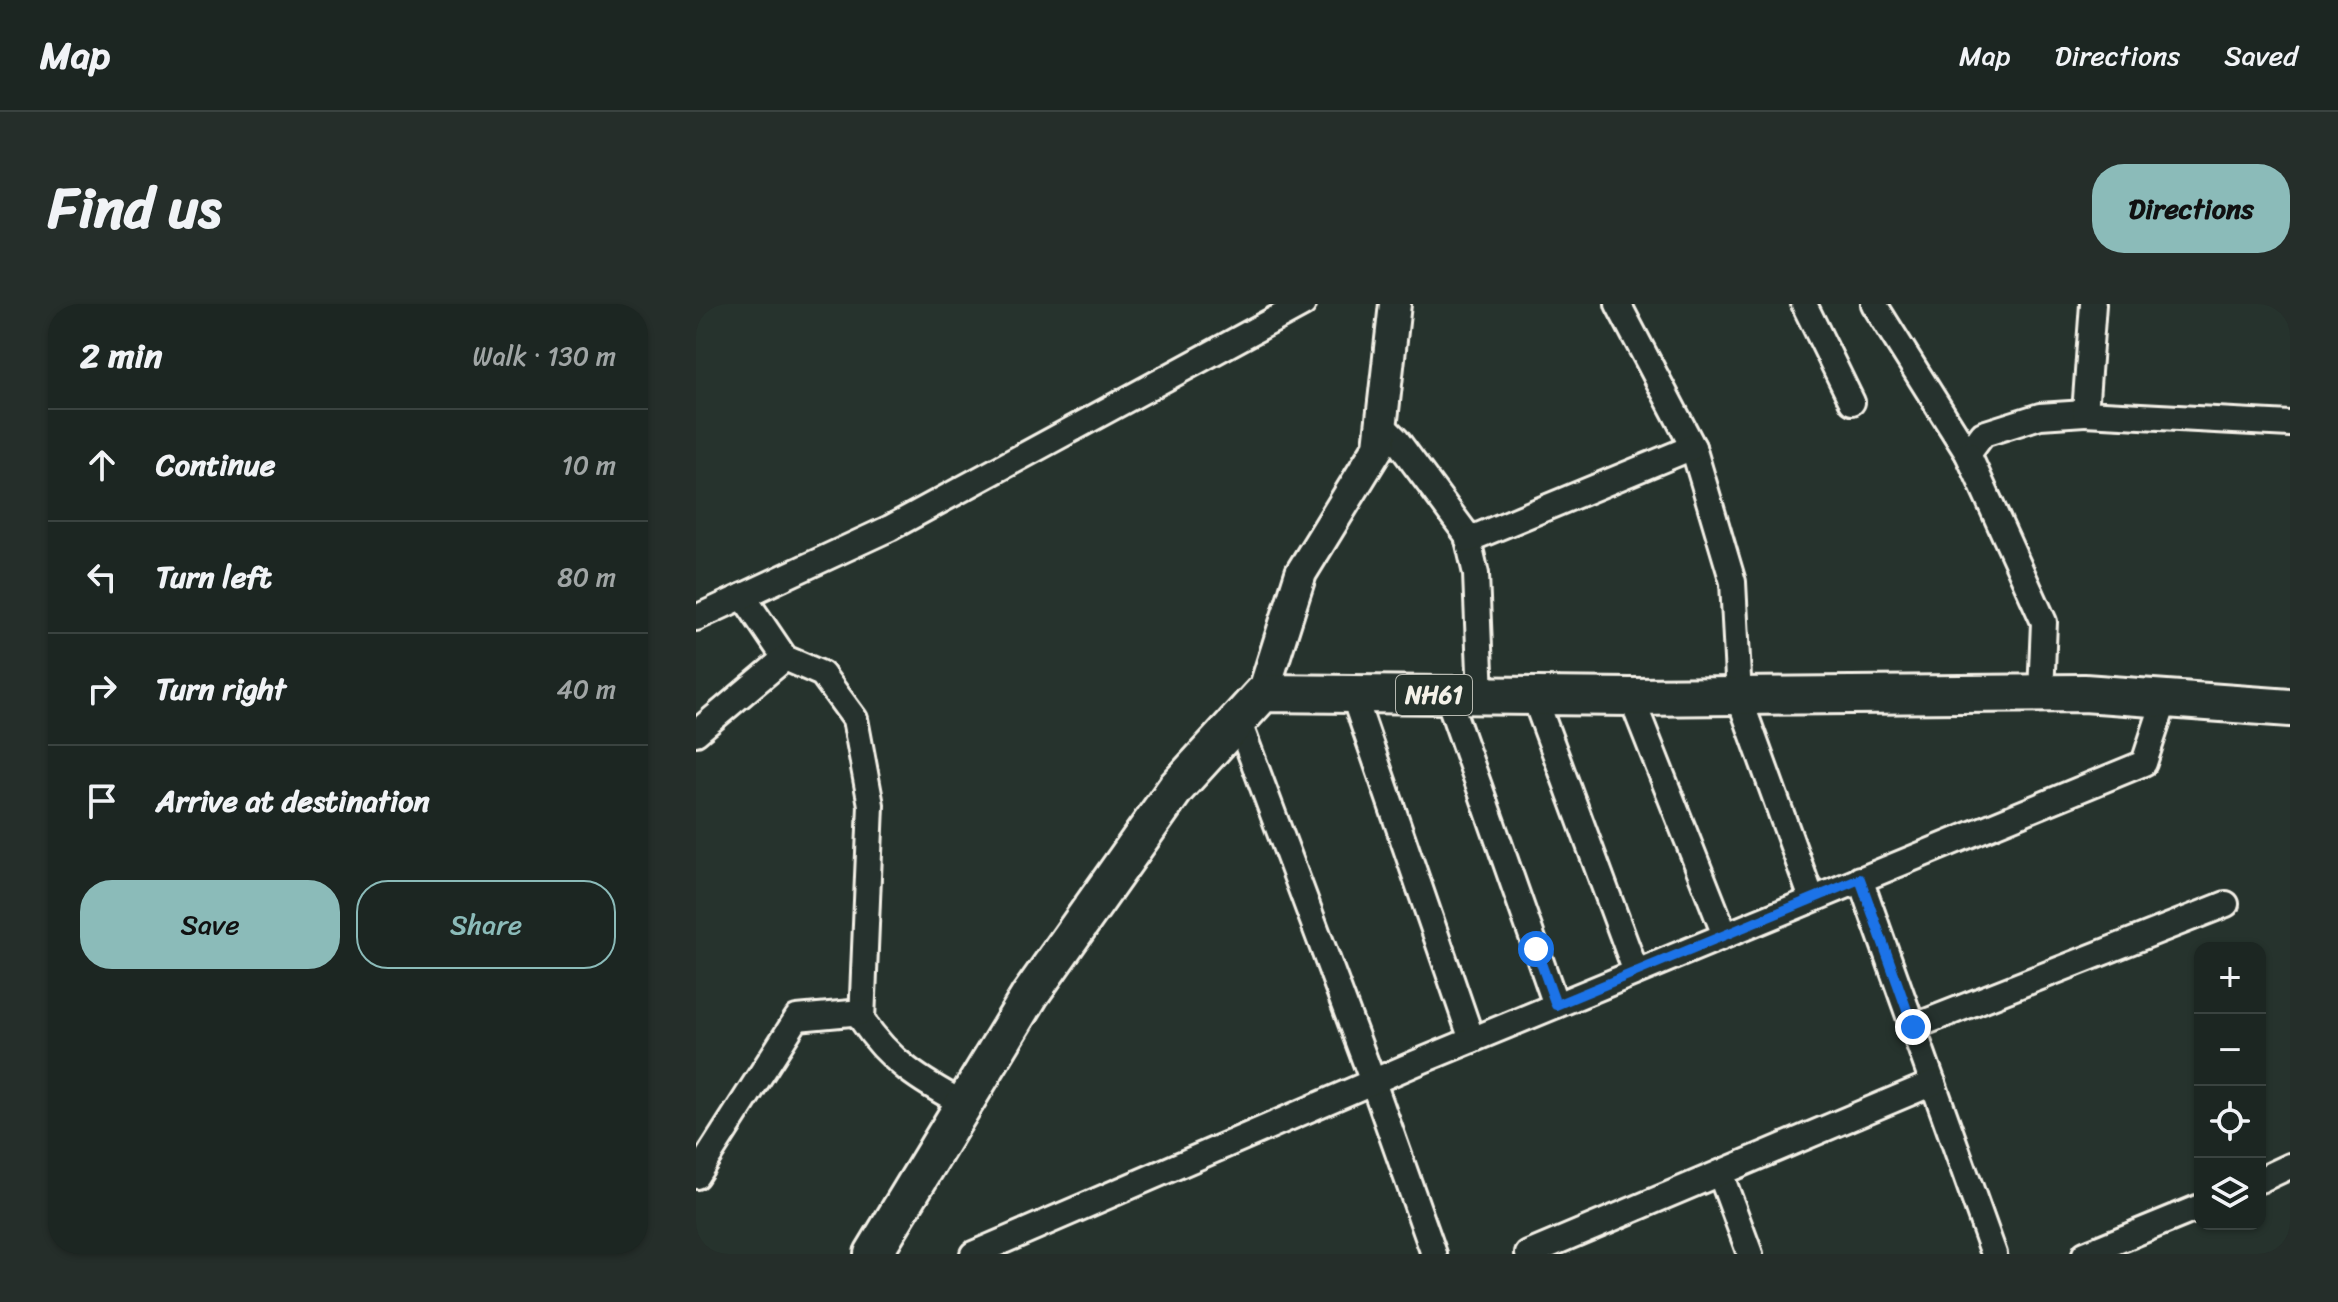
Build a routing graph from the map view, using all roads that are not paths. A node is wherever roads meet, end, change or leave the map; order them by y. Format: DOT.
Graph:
graph roads {
  1 [pos="1303,304"];
  2 [pos="1395,304"];
  3 [pos="1618,304"];
  4 [pos="1804,304"];
  5 [pos="1874,304"];
  6 [pos="2093,304"];
  7 [pos="1852,402"];
  8 [pos="2085,413"];
  9 [pos="2290,424"];
  10 [pos="1382,425"];
  11 [pos="1693,447"];
  12 [pos="1968,454"];
  13 [pos="1468,540"];
  14 [pos="743,596"];
  15 [pos="696,618"];
  16 [pos="785,658"];
  17 [pos="1263,693"];
  18 [pos="1353,694"];
  19 [pos="2041,694"];
  20 [pos="1464,695"];
  21 [pos="1534,696"];
  22 [pos="1631,697"];
  23 [pos="1739,697"];
  24 [pos="2165,699"];
  25 [pos="2290,708"];
  26 [pos="1238,720"];
  27 [pos="696,733"];
  28 [pos="1860,879"];
  29 [pos="1812,899"];
  30 [pos="2226,904"];
  31 [pos="1725,935"];
  32 [pos="1636,972"];
  33 [pos="1556,1005"];
  34 [pos="862,1012"];
  35 [pos="1913,1027"];
  36 [pos="1472,1040"];
  37 [pos="1373,1082"];
  38 [pos="1933,1083"];
  39 [pos="964,1104"];
  40 [pos="2290,1166"];
  41 [pos="1720,1173"];
  42 [pos="696,1176"];
  43 [pos="2266,1177"];
  44 [pos="2194,1209"];
  45 [pos="873,1254"];
  46 [pos="973,1254"];
  47 [pos="1434,1254"];
  48 [pos="1528,1254"];
  49 [pos="1750,1254"];
  50 [pos="1994,1254"];
  51 [pos="2085,1254"];
  1 -- 14 [label="street"];
  2 -- 10 [label="street"];
  3 -- 11 [label="street"];
  4 -- 7 [label="street"];
  5 -- 12 [label="street"];
  6 -- 8 [label="street"];
  8 -- 9 [label="street"];
  8 -- 12 [label="street"];
  10 -- 13 [label="street"];
  10 -- 17 [label="street"];
  11 -- 13 [label="street"];
  11 -- 23 [label="street"];
  12 -- 19 [label="street"];
  13 -- 20 [label="street"];
  14 -- 15 [label="street"];
  14 -- 16 [label="street"];
  16 -- 27 [label="street"];
  16 -- 34 [label="street"];
  17 -- 18 [label="main road, NH61"];
  17 -- 26 [label="main road"];
  18 -- 20 [label="main road, NH61"];
  18 -- 36 [label="street"];
  19 -- 23 [label="main road, NH61"];
  19 -- 24 [label="main road, NH61"];
  20 -- 21 [label="main road, NH61"];
  20 -- 33 [label="street"];
  21 -- 22 [label="main road, NH61"];
  21 -- 32 [label="street"];
  22 -- 23 [label="main road, NH61"];
  22 -- 31 [label="street"];
  23 -- 29 [label="street"];
  24 -- 25 [label="main road, NH61"];
  24 -- 28 [label="street"];
  26 -- 37 [label="street"];
  26 -- 39 [label="main road"];
  28 -- 29 [label="street"];
  28 -- 35 [label="street"];
  29 -- 31 [label="street"];
  30 -- 35 [label="street"];
  31 -- 32 [label="street"];
  32 -- 33 [label="street"];
  33 -- 36 [label="street"];
  34 -- 39 [label="street"];
  34 -- 42 [label="street"];
  35 -- 38 [label="street"];
  36 -- 37 [label="street"];
  37 -- 46 [label="street"];
  37 -- 47 [label="street"];
  38 -- 41 [label="street"];
  38 -- 50 [label="street"];
  39 -- 45 [label="main road"];
  40 -- 43 [label="street"];
  41 -- 48 [label="street"];
  41 -- 49 [label="street"];
  44 -- 51 [label="street"];
}
